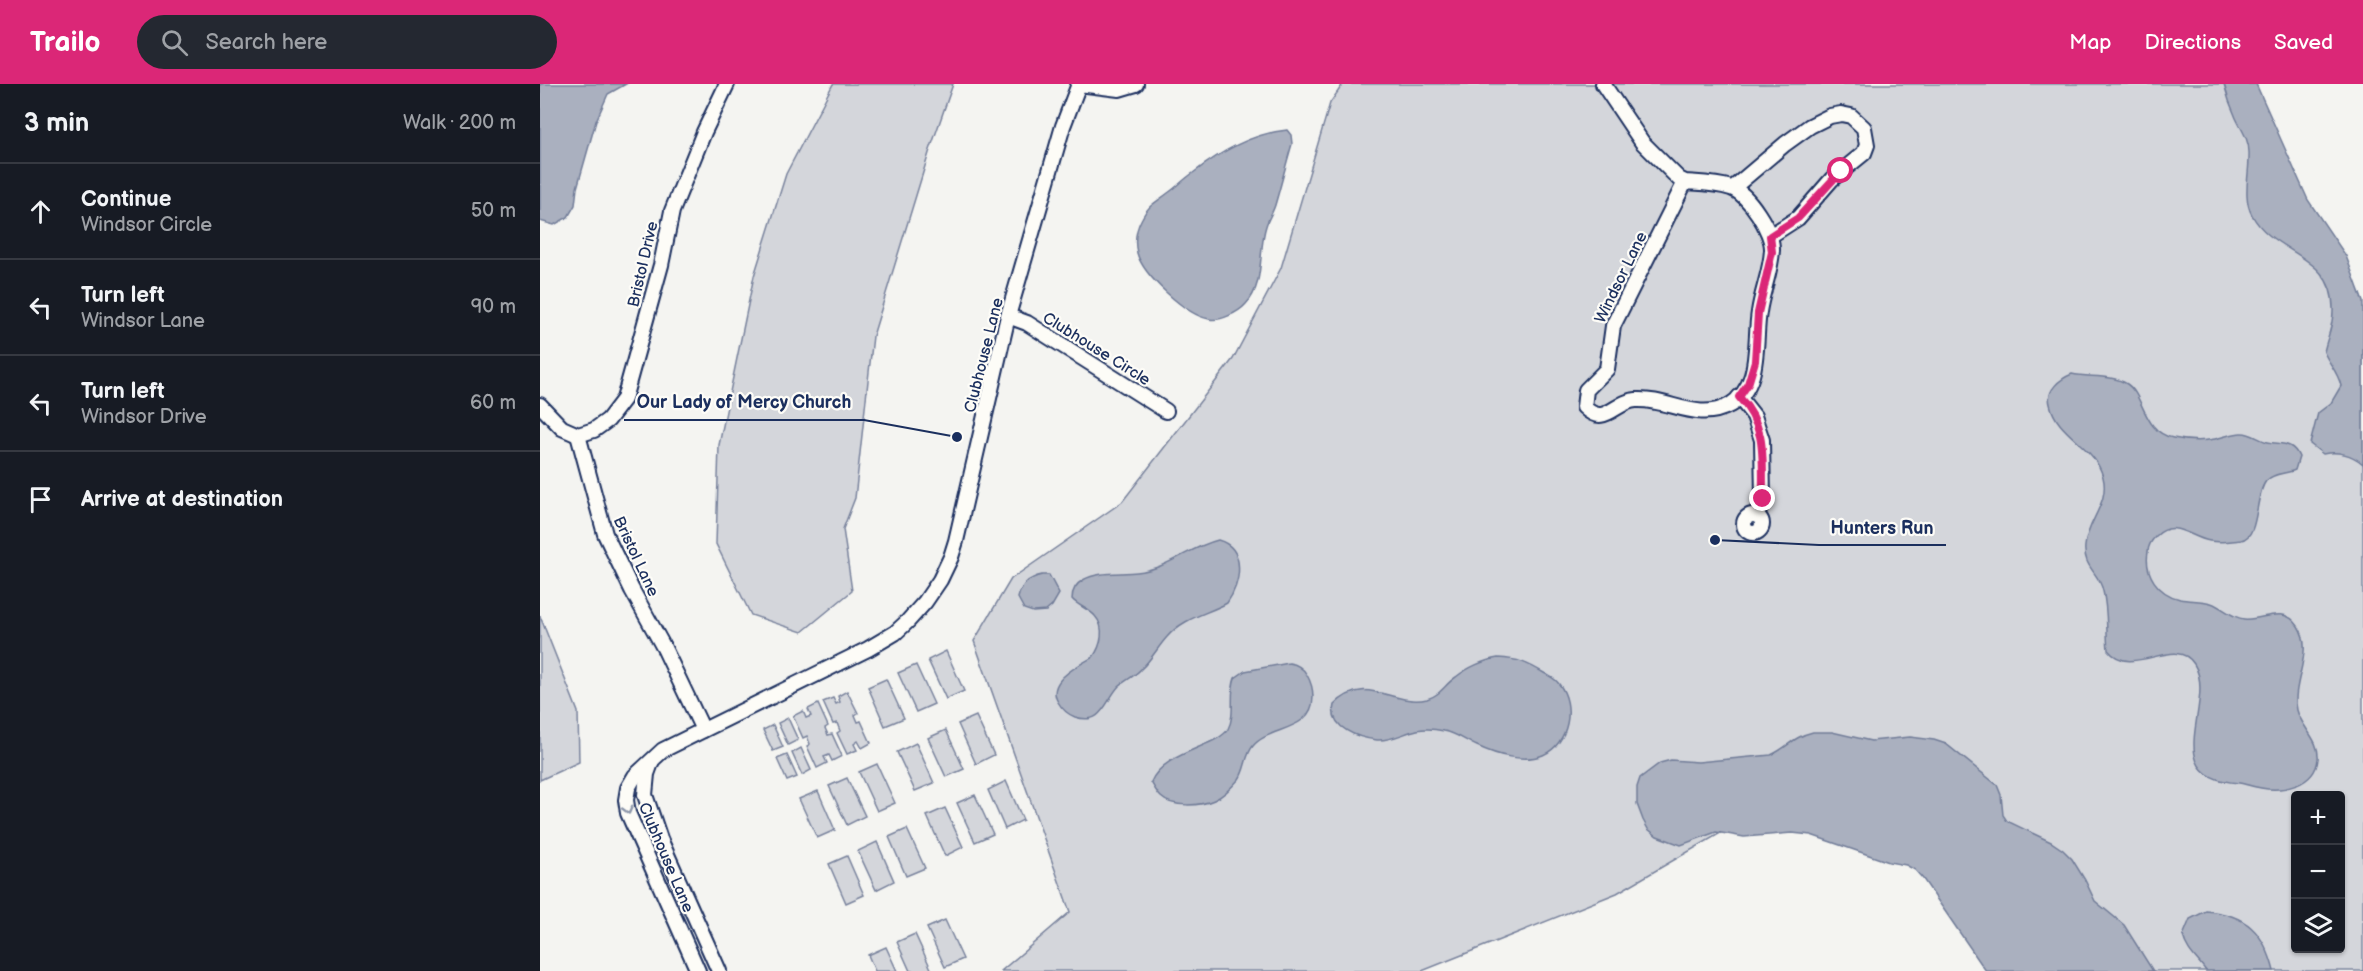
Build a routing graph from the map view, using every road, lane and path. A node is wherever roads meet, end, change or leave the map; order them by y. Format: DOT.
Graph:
graph roads {
  1 [pos="727,84"];
  2 [pos="1079,84"];
  3 [pos="1136,84"];
  4 [pos="1603,84"];
  5 [pos="1685,182"];
  6 [pos="1733,188"];
  7 [pos="1770,236"];
  8 [pos="1008,316"];
  9 [pos="1739,397"];
  10 [pos="540,405"];
  11 [pos="1166,411"];
  12 [pos="578,435"];
  13 [pos="1756,516"];
  14 [pos="703,730"];
  15 [pos="652,761"];
  16 [pos="698,971"];
  17 [pos="719,971"];
  1 -- 12 [label="street, Bristol Drive"];
  2 -- 3 [label="street"];
  2 -- 8 [label="street, Clubhouse Lane"];
  4 -- 5 [label="street"];
  5 -- 6 [label="street"];
  5 -- 9 [label="street, Windsor Lane"];
  6 -- 7 [label="street"];
  6 -- 7 [label="street"];
  7 -- 9 [label="street"];
  8 -- 11 [label="street, Clubhouse Circle"];
  8 -- 14 [label="street, Clubhouse Lane"];
  9 -- 13 [label="street"];
  10 -- 12 [label="street"];
  12 -- 14 [label="street, Bristol Lane"];
  14 -- 15 [label="street, Clubhouse Lane"];
  15 -- 16 [label="street, Clubhouse Lane, one-way"];
  15 -- 17 [label="street, Clubhouse Lane"];
}
